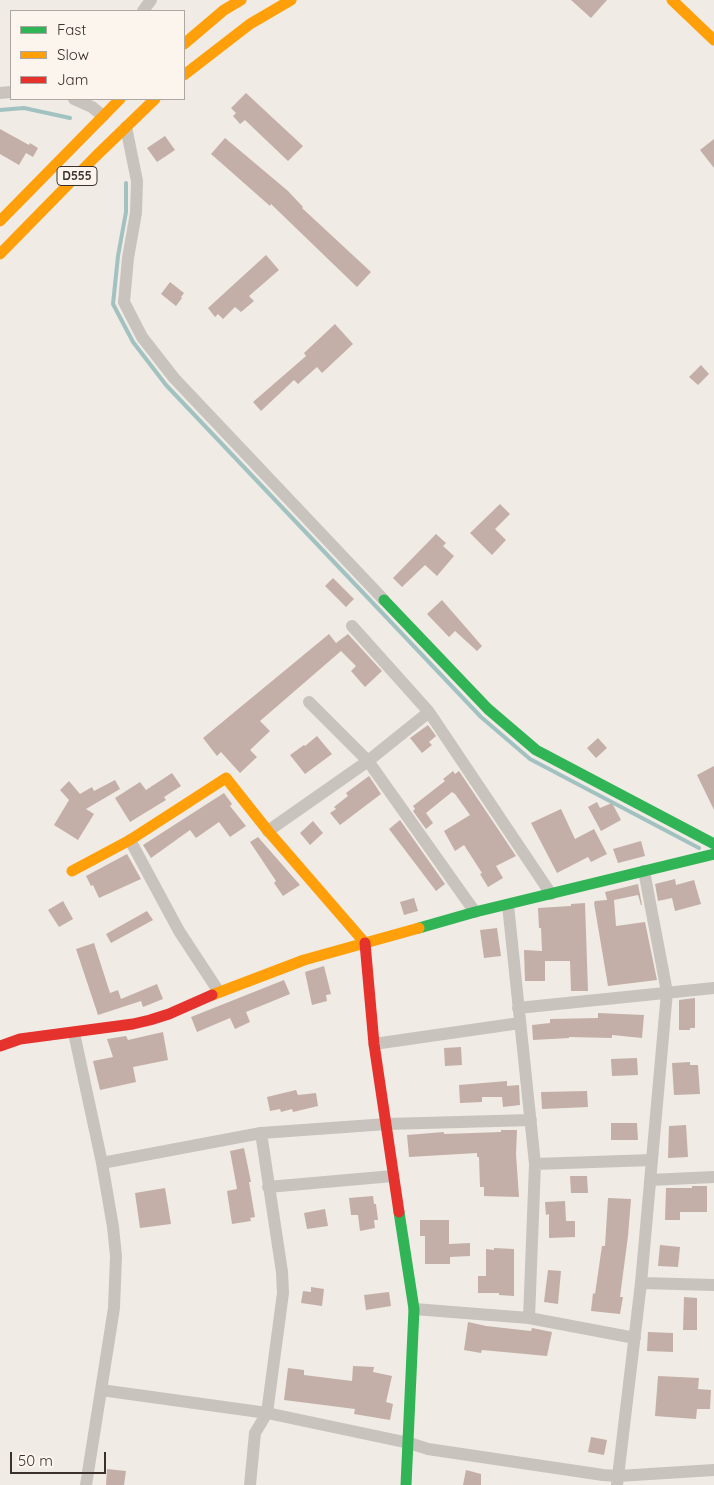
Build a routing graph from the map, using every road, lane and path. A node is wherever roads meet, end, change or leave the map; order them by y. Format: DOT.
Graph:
graph roads {
  1 [pos="241,0"];
  2 [pos="290,0"];
  3 [pos="672,0"];
  4 [pos="714,40"];
  5 [pos="185,43"];
  6 [pos="185,74"];
  7 [pos="78,100"];
  8 [pos="119,100"];
  9 [pos="154,100"];
  10 [pos="92,103"];
  11 [pos="103,116"];
  12 [pos="126,127"];
  13 [pos="0,221"];
  14 [pos="0,254"];
  15 [pos="384,600"];
  16 [pos="352,626"];
  17 [pos="309,702"];
  18 [pos="429,712"];
  19 [pos="368,761"];
  20 [pos="268,831"];
  21 [pos="130,840"];
  22 [pos="714,844"];
  23 [pos="714,854"];
  24 [pos="72,871"];
  25 [pos="644,871"];
  26 [pos="551,894"];
  27 [pos="508,905"];
  28 [pos="475,912"];
  29 [pos="366,944"];
  30 [pos="714,988"];
  31 [pos="219,992"];
  32 [pos="667,992"];
  33 [pos="518,1008"];
  34 [pos="520,1024"];
  35 [pos="74,1033"];
  36 [pos="374,1044"];
  37 [pos="0,1046"];
  38 [pos="530,1120"];
  39 [pos="387,1124"];
  40 [pos="261,1133"];
  41 [pos="652,1160"];
  42 [pos="102,1164"];
  43 [pos="535,1164"];
  44 [pos="393,1176"];
  45 [pos="714,1177"];
  46 [pos="650,1180"];
  47 [pos="268,1187"];
  48 [pos="641,1284"];
  49 [pos="714,1285"];
  50 [pos="414,1310"];
  51 [pos="528,1318"];
  52 [pos="635,1338"];
  53 [pos="101,1390"];
  54 [pos="267,1413"];
  55 [pos="409,1443"];
  56 [pos="714,1470"];
  57 [pos="617,1480"];
  58 [pos="86,1485"];
  59 [pos="250,1485"];
  60 [pos="406,1485"];
  1 -- 5 [label="main road"];
  2 -- 6 [label="main road"];
  3 -- 4 [label="main road"];
  7 -- 10 [label="street"];
  8 -- 11 [label="main road, D555"];
  9 -- 12 [label="main road, D555"];
  10 -- 11 [label="street"];
  11 -- 13 [label="main road, D555"];
  12 -- 14 [label="main road, D555"];
  12 -- 15 [label="street"];
  15 -- 22 [label="main road"];
  16 -- 18 [label="street"];
  17 -- 19 [label="street"];
  18 -- 19 [label="street"];
  18 -- 26 [label="street"];
  19 -- 20 [label="street"];
  19 -- 28 [label="street"];
  20 -- 21 [label="main road"];
  20 -- 29 [label="main road"];
  21 -- 24 [label="main road"];
  21 -- 31 [label="street"];
  23 -- 25 [label="main road"];
  25 -- 26 [label="main road"];
  25 -- 32 [label="street"];
  26 -- 27 [label="main road"];
  27 -- 28 [label="main road"];
  27 -- 33 [label="street"];
  28 -- 29 [label="main road"];
  29 -- 31 [label="main road"];
  29 -- 36 [label="main road"];
  30 -- 32 [label="street"];
  31 -- 35 [label="main road"];
  32 -- 33 [label="street"];
  32 -- 41 [label="street"];
  33 -- 34 [label="street"];
  34 -- 36 [label="street"];
  34 -- 38 [label="street"];
  35 -- 37 [label="main road"];
  35 -- 42 [label="street"];
  36 -- 39 [label="main road"];
  38 -- 39 [label="street"];
  38 -- 43 [label="street"];
  39 -- 40 [label="street"];
  39 -- 44 [label="main road"];
  40 -- 42 [label="street"];
  40 -- 47 [label="street"];
  41 -- 43 [label="street"];
  41 -- 46 [label="street"];
  42 -- 53 [label="street"];
  43 -- 51 [label="street"];
  44 -- 47 [label="street"];
  44 -- 50 [label="main road"];
  45 -- 46 [label="street"];
  46 -- 48 [label="street"];
  47 -- 54 [label="street"];
  48 -- 49 [label="street"];
  48 -- 52 [label="street"];
  50 -- 51 [label="street"];
  50 -- 55 [label="main road"];
  51 -- 52 [label="street"];
  52 -- 57 [label="street"];
  53 -- 54 [label="street"];
  53 -- 58 [label="street"];
  54 -- 55 [label="street"];
  54 -- 59 [label="street"];
  55 -- 57 [label="street"];
  55 -- 60 [label="main road"];
  56 -- 57 [label="street"];
}
